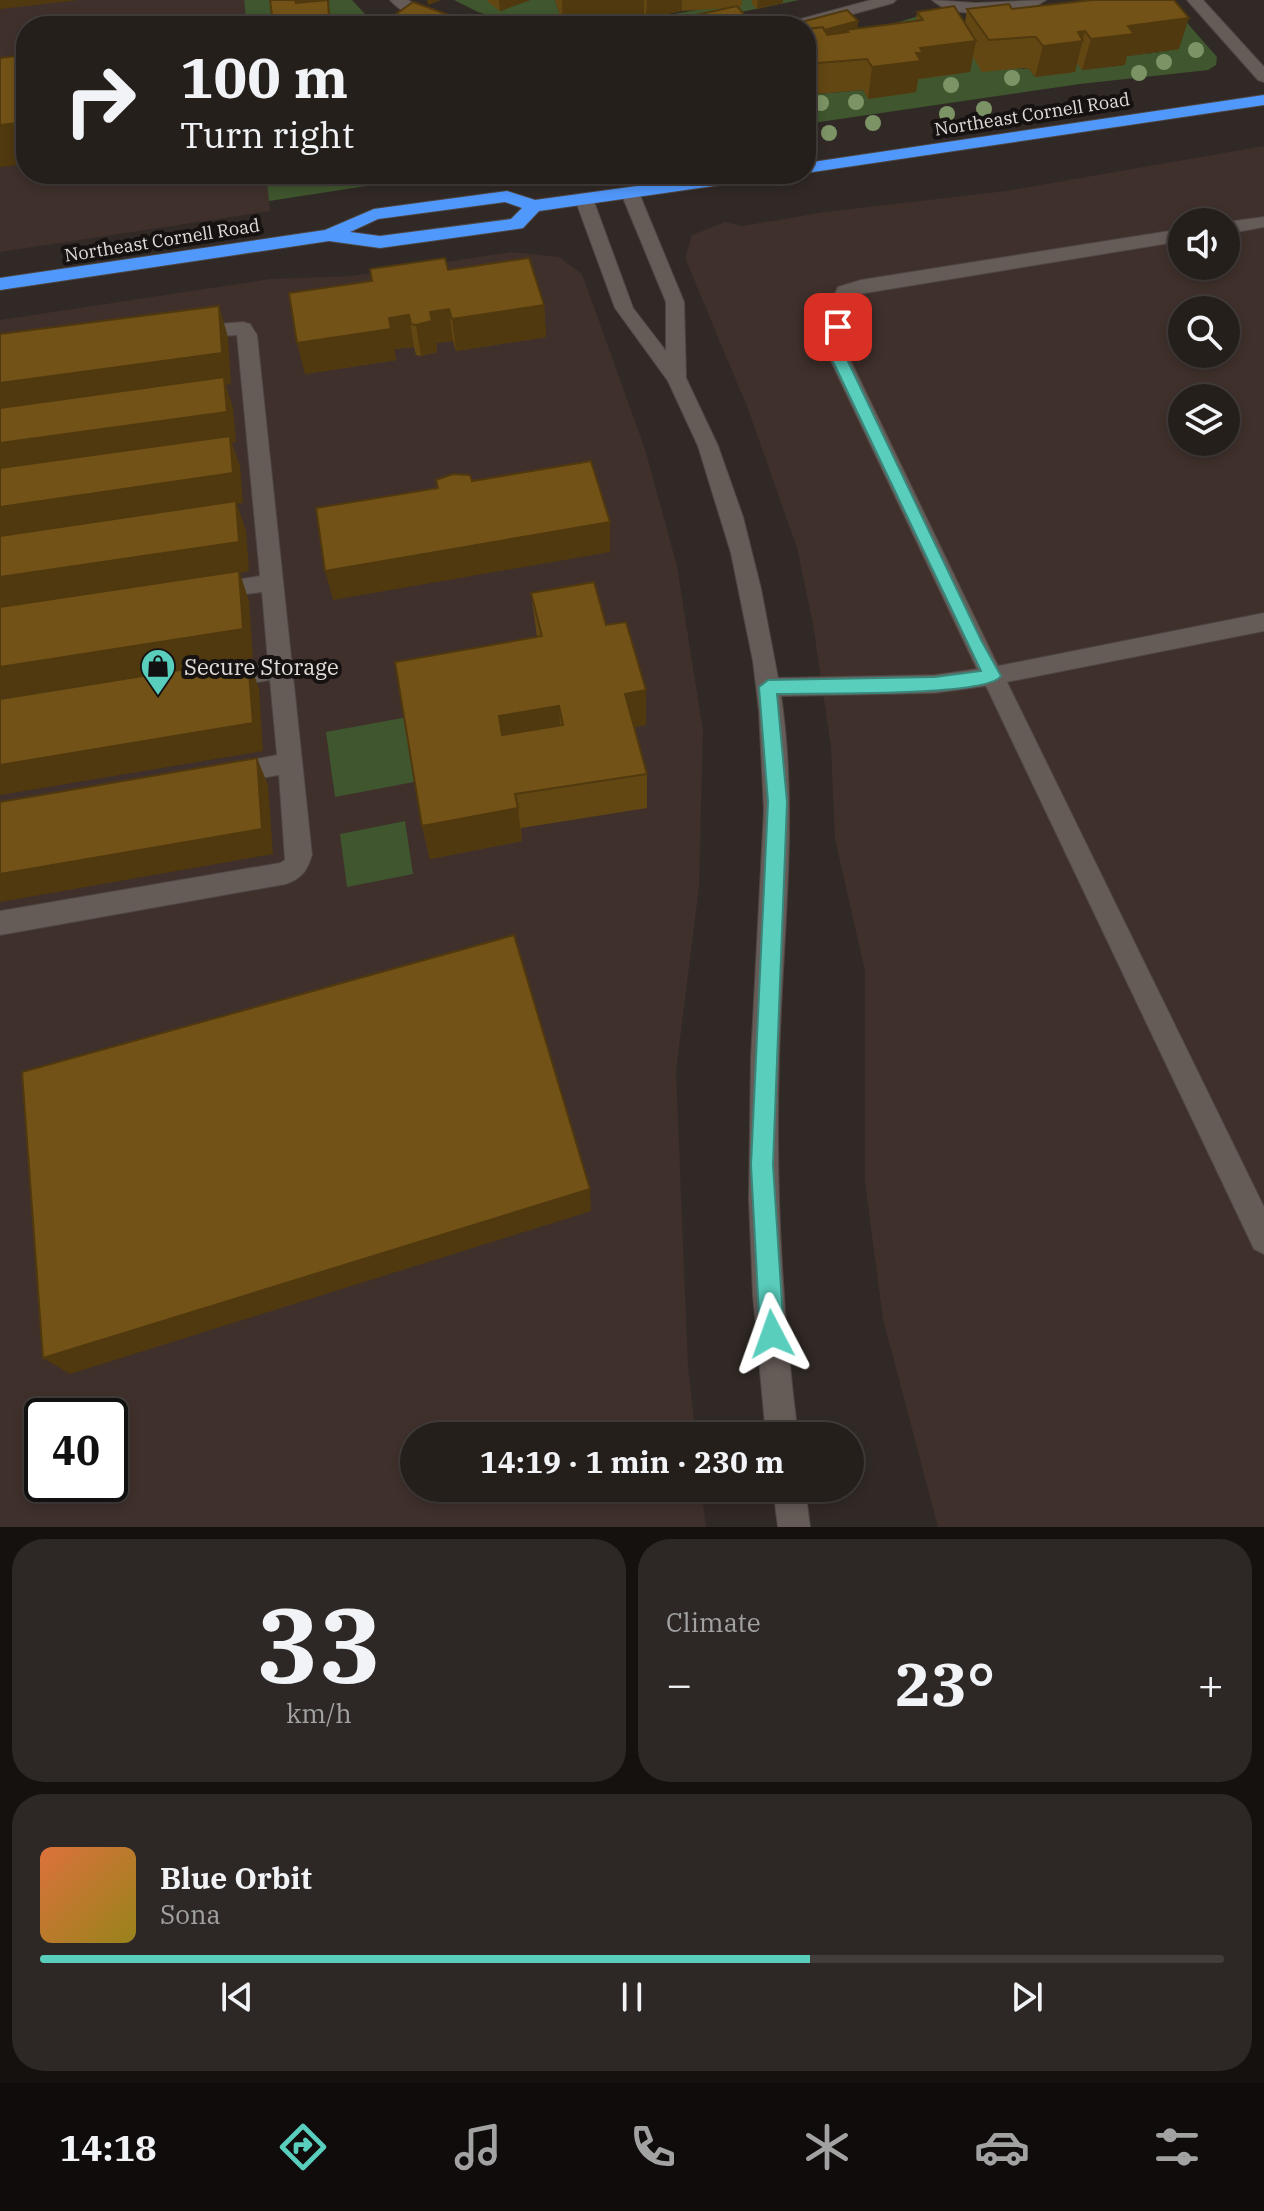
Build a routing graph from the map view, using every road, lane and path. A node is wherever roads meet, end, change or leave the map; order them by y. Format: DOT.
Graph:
graph roads {
  1 [pos="398,0"];
  2 [pos="888,0"];
  3 [pos="940,0"];
  4 [pos="1038,0"];
  5 [pos="1195,0"];
  6 [pos="867,2"];
  7 [pos="422,16"];
  8 [pos="816,18"];
  9 [pos="1264,77"];
  10 [pos="1264,100"];
  11 [pos="816,167"];
  12 [pos="693,184"];
  13 [pos="630,193"];
  14 [pos="584,199"];
  15 [pos="533,206"];
  16 [pos="1263,224"];
  17 [pos="1240,226"];
  18 [pos="329,235"];
  19 [pos="1168,237"];
  20 [pos="0,284"];
  21 [pos="170,335"];
  22 [pos="676,378"];
  23 [pos="273,582"];
  24 [pos="197,593"];
  25 [pos="1264,622"];
  26 [pos="281,669"];
  27 [pos="992,676"];
  28 [pos="203,682"];
  29 [pos="768,687"];
  30 [pos="291,763"];
  31 [pos="214,776"];
  32 [pos="0,923"];
  33 [pos="1264,1239"];
  34 [pos="780,1422"];
  35 [pos="791,1502"];
  36 [pos="794,1527"];
  1 -- 7 [label="street"];
  2 -- 6 [label="street"];
  3 -- 4 [label="street"];
  5 -- 9 [label="street"];
  6 -- 8 [label="street"];
  10 -- 11 [label="highway, Northeast Cornell Road"];
  12 -- 13 [label="highway, Northeast Cornell Road"];
  13 -- 14 [label="highway, Northeast Cornell Road"];
  13 -- 22 [label="street"];
  14 -- 15 [label="highway, Northeast Cornell Road"];
  14 -- 22 [label="street"];
  15 -- 18 [label="highway, Northeast Cornell Road"];
  15 -- 18 [label="highway, Northeast Cornell Road"];
  16 -- 17 [label="street"];
  18 -- 20 [label="highway, Northeast Cornell Road"];
  19 -- 27 [label="street"];
  21 -- 23 [label="street"];
  22 -- 29 [label="street"];
  23 -- 24 [label="street"];
  23 -- 26 [label="street"];
  25 -- 27 [label="street"];
  26 -- 28 [label="street"];
  26 -- 30 [label="street"];
  27 -- 29 [label="street"];
  27 -- 33 [label="street"];
  29 -- 34 [label="street"];
  30 -- 31 [label="street"];
  30 -- 32 [label="street"];
  35 -- 36 [label="street"];
}
